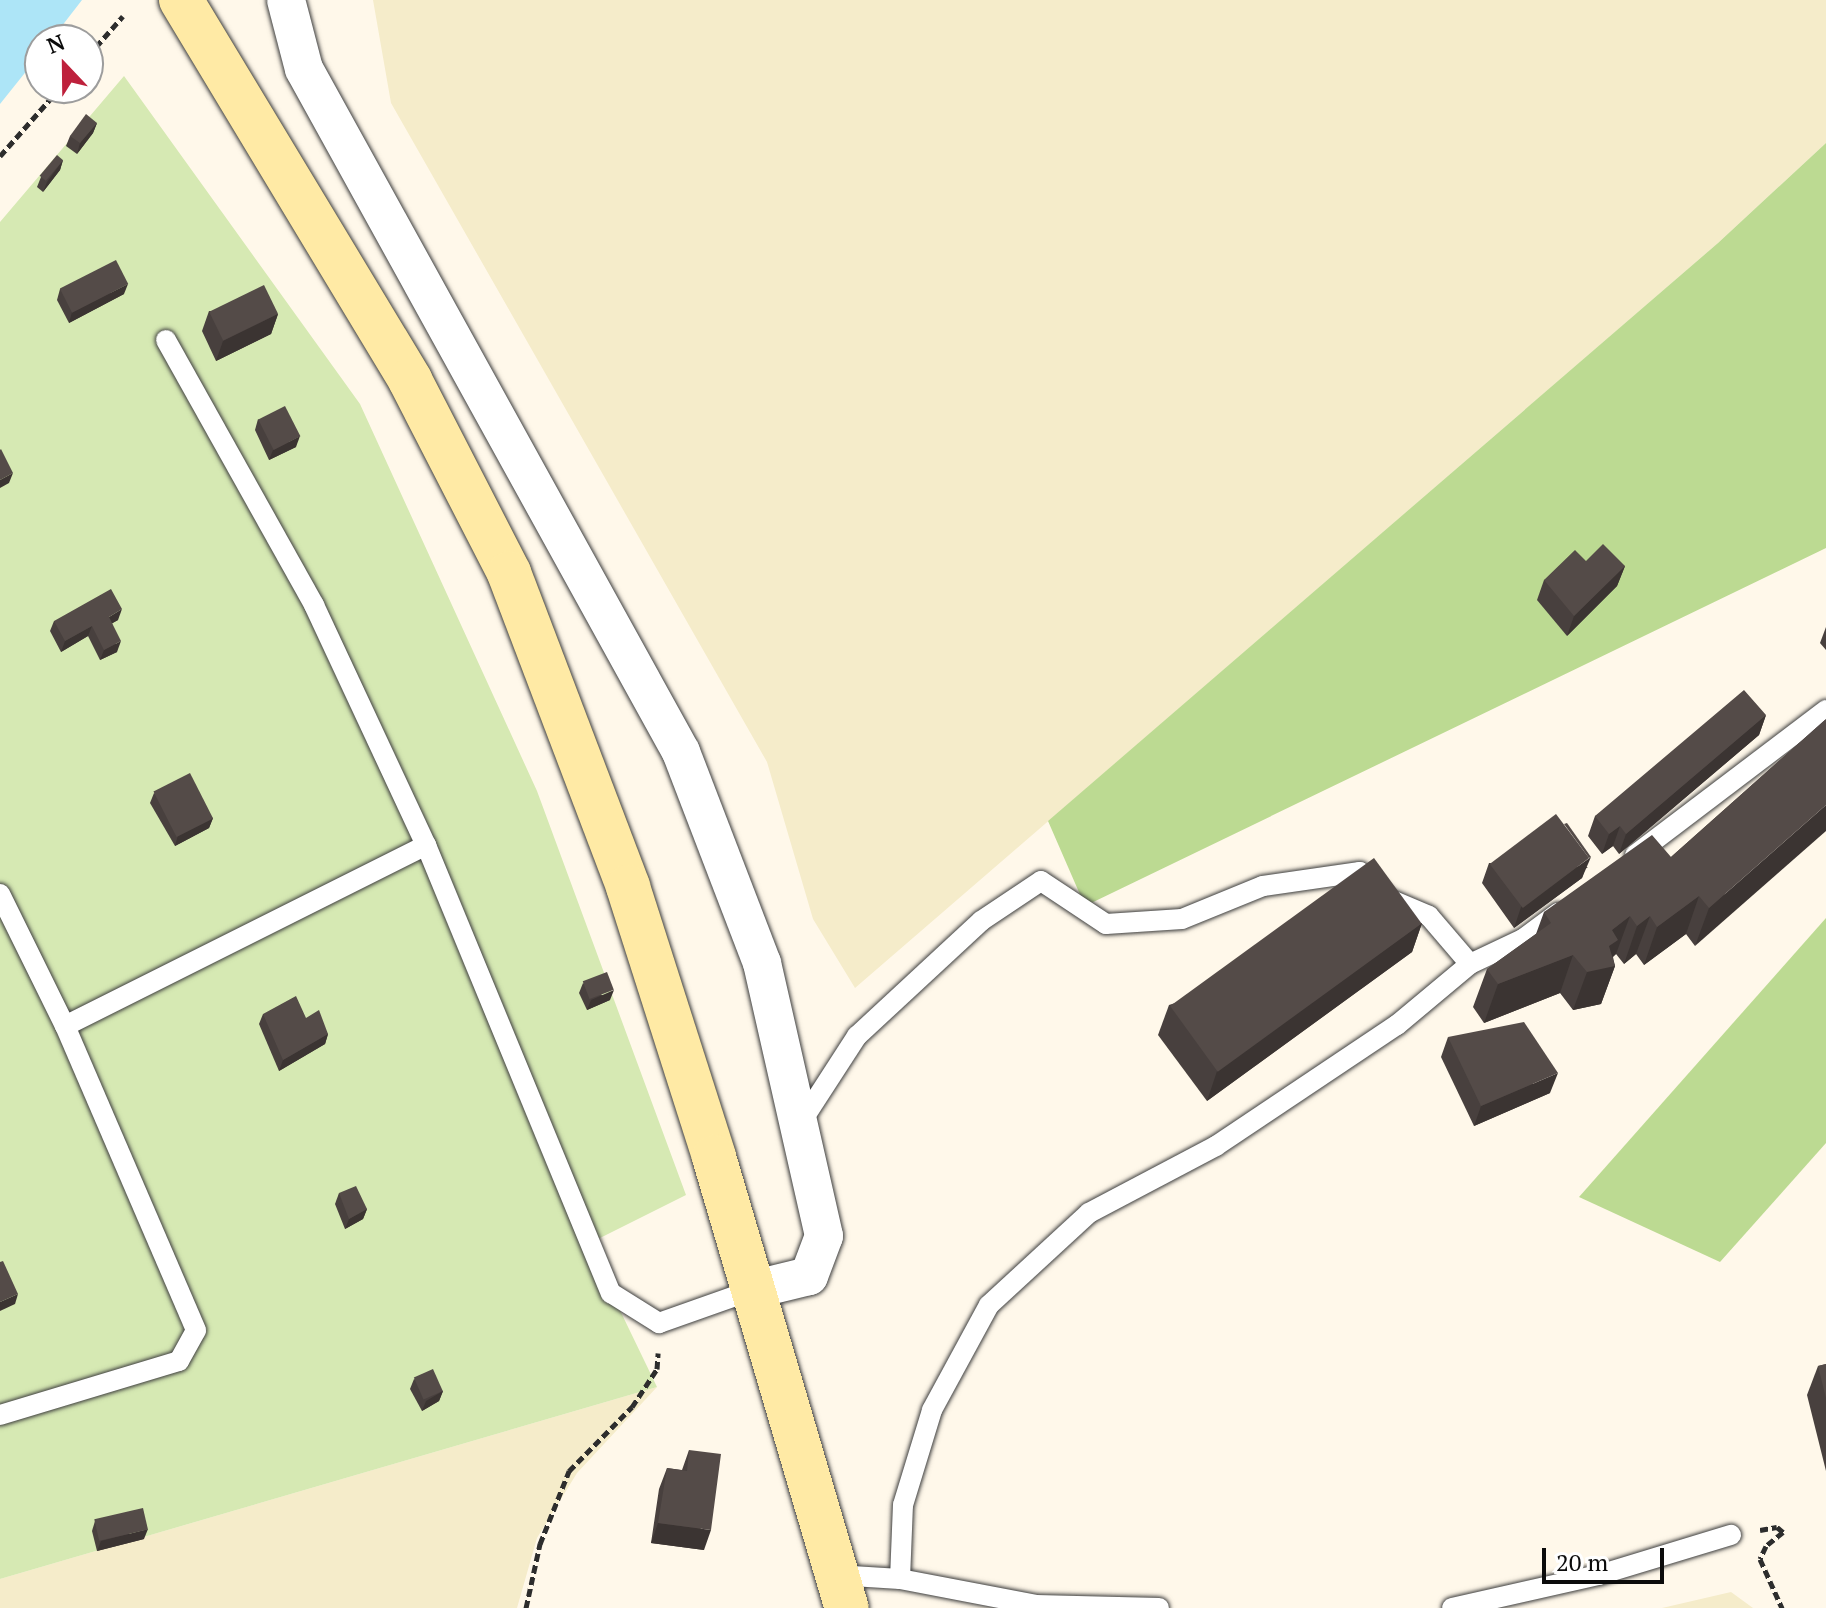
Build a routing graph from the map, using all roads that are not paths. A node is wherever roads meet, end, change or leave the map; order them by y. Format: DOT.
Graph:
graph roads {
  1 [pos="286,0"];
  2 [pos="186,8"];
  3 [pos="166,340"];
  4 [pos="1826,710"];
  5 [pos="426,845"];
  6 [pos="1624,863"];
  7 [pos="0,894"];
  8 [pos="1574,901"];
  9 [pos="1470,964"];
  10 [pos="65,1026"];
  11 [pos="799,1125"];
  12 [pos="752,1290"];
  13 [pos="0,1415"];
  14 [pos="1731,1535"];
  15 [pos="900,1579"];
  16 [pos="842,1591"];
  17 [pos="1159,1608"];
  18 [pos="1452,1608"];
  1 -- 11 [label="street"];
  2 -- 12 [label="street"];
  3 -- 5 [label="lane"];
  4 -- 6 [label="lane"];
  5 -- 10 [label="lane"];
  5 -- 12 [label="lane"];
  7 -- 10 [label="lane"];
  8 -- 9 [label="lane"];
  9 -- 11 [label="lane"];
  9 -- 15 [label="lane"];
  10 -- 13 [label="lane"];
  11 -- 12 [label="street"];
  12 -- 16 [label="street"];
  14 -- 18 [label="lane"];
  15 -- 16 [label="lane"];
  15 -- 17 [label="lane"];
}
